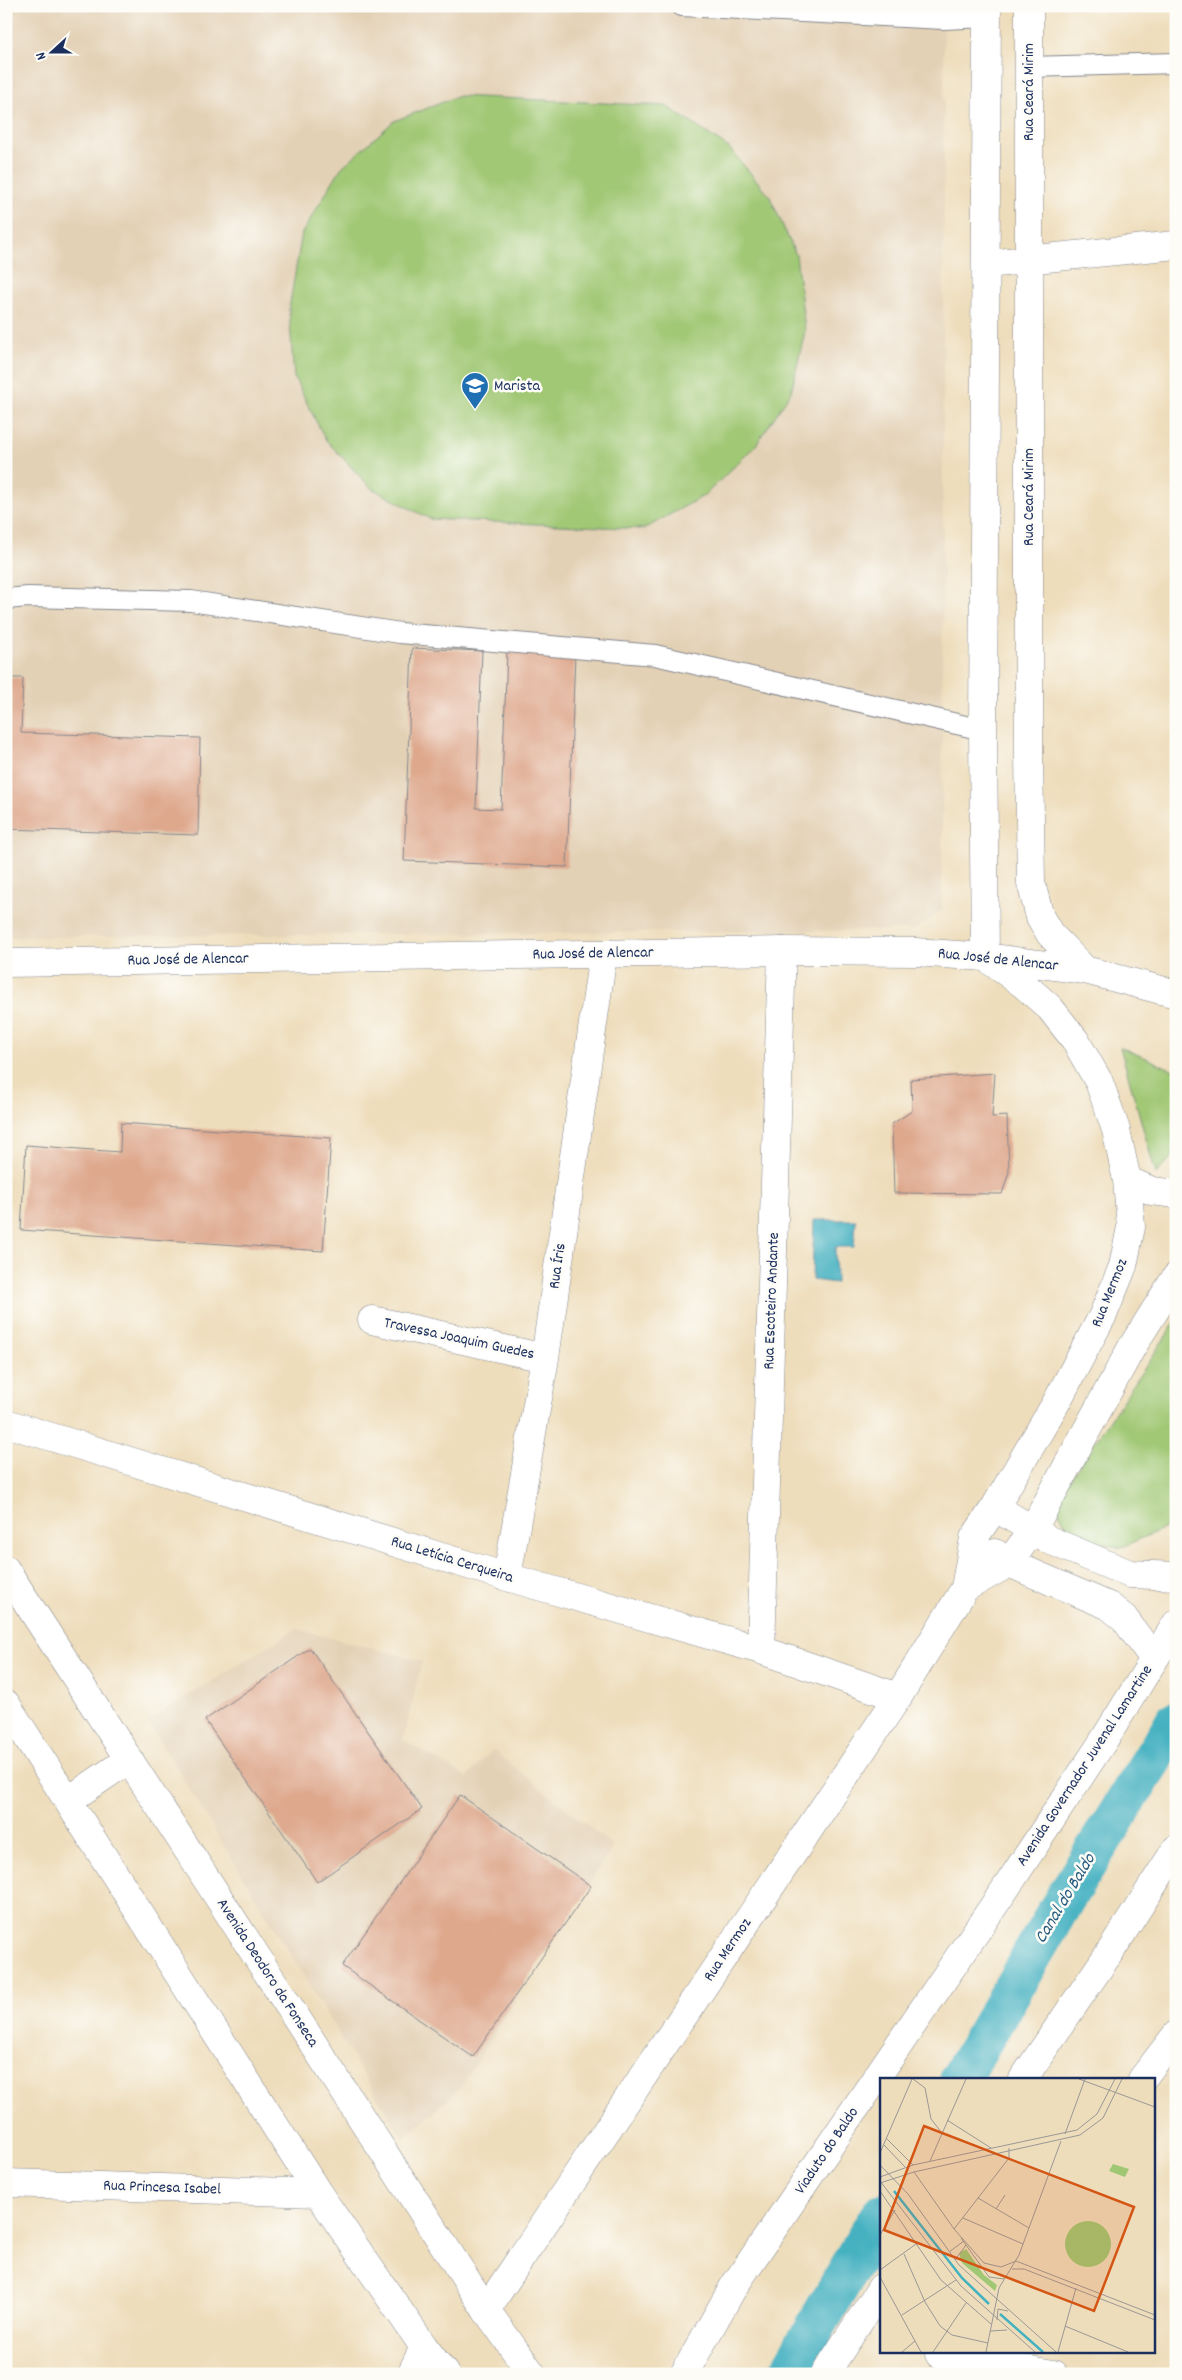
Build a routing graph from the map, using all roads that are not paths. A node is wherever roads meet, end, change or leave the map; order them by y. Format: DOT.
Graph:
graph roads {
  1 [pos="682,6"];
  2 [pos="1029,6"];
  3 [pos="817,10"];
  4 [pos="987,11"];
  5 [pos="1176,64"];
  6 [pos="1029,67"];
  7 [pos="1176,246"];
  8 [pos="1029,260"];
  9 [pos="987,264"];
  10 [pos="6,599"];
  11 [pos="983,730"];
  12 [pos="782,951"];
  13 [pos="603,954"];
  14 [pos="985,957"];
  15 [pos="6,963"];
  16 [pos="1085,970"];
  17 [pos="1176,994"];
  18 [pos="1127,1180"];
  19 [pos="1176,1194"];
  20 [pos="1176,1277"];
  21 [pos="372,1320"];
  22 [pos="545,1358"];
  23 [pos="6,1423"];
  24 [pos="995,1507"];
  25 [pos="1033,1529"];
  26 [pos="974,1538"];
  27 [pos="1009,1563"];
  28 [pos="6,1570"];
  29 [pos="1176,1576"];
  30 [pos="507,1577"];
  31 [pos="965,1588"];
  32 [pos="1176,1624"];
  33 [pos="761,1650"];
  34 [pos="1154,1659"];
  35 [pos="898,1697"];
  36 [pos="6,1704"];
  37 [pos="128,1760"];
  38 [pos="69,1800"];
  39 [pos="1176,1849"];
  40 [pos="1010,1882"];
  41 [pos="1176,2035"];
  42 [pos="1024,2078"];
  43 [pos="1143,2078"];
  44 [pos="6,2183"];
  45 [pos="318,2192"];
  46 [pos="880,2290"];
  47 [pos="486,2310"];
  48 [pos="424,2347"];
  49 [pos="935,2360"];
  50 [pos="411,2374"];
  51 [pos="445,2374"];
  52 [pos="532,2374"];
  53 [pos="684,2374"];
  54 [pos="825,2374"];
  55 [pos="1053,2374"];
  1 -- 3 [label="lane"];
  2 -- 6 [label="street, Rua Ceará Mirim"];
  3 -- 4 [label="lane"];
  4 -- 9 [label="street"];
  5 -- 6 [label="lane"];
  6 -- 8 [label="street, Rua Ceará Mirim"];
  7 -- 8 [label="street"];
  8 -- 9 [label="street"];
  8 -- 16 [label="street, Rua Ceará Mirim"];
  9 -- 11 [label="street"];
  10 -- 11 [label="lane"];
  11 -- 14 [label="street"];
  12 -- 13 [label="street, Rua José de Alencar"];
  12 -- 14 [label="street, Rua José de Alencar"];
  12 -- 33 [label="street, Rua Escoteiro Andante"];
  13 -- 15 [label="street, Rua José de Alencar"];
  13 -- 22 [label="street, Rua Íris"];
  14 -- 16 [label="street, Rua José de Alencar"];
  14 -- 18 [label="street, Rua Mermoz"];
  16 -- 17 [label="street, Rua José de Alencar"];
  18 -- 19 [label="street"];
  18 -- 24 [label="street, Rua Mermoz"];
  20 -- 25 [label="street, Rua Mermoz"];
  21 -- 22 [label="street, Travessa Joaquim Guedes"];
  22 -- 30 [label="street, Rua Íris"];
  23 -- 30 [label="street, Rua Letícia Cerqueira"];
  24 -- 25 [label="street"];
  24 -- 26 [label="street, Rua Mermoz"];
  25 -- 27 [label="street, Rua Mermoz"];
  25 -- 29 [label="street"];
  26 -- 27 [label="street"];
  26 -- 31 [label="street, Rua Mermoz"];
  27 -- 31 [label="street, Rua Mermoz"];
  27 -- 34 [label="street"];
  28 -- 37 [label="street, Avenida Deodoro da Fonseca"];
  30 -- 33 [label="street, Rua Letícia Cerqueira"];
  31 -- 35 [label="street, Rua Mermoz"];
  32 -- 34 [label="street, Avenida Governador Juvenal Lamartine"];
  33 -- 35 [label="street, Rua Letícia Cerqueira"];
  34 -- 40 [label="street, Avenida Governador Juvenal Lamartine"];
  35 -- 47 [label="street, Rua Mermoz"];
  36 -- 38 [label="street"];
  37 -- 38 [label="street"];
  37 -- 47 [label="street, Avenida Deodoro da Fonseca"];
  38 -- 45 [label="street"];
  39 -- 42 [label="street"];
  40 -- 53 [label="street, Viaduto do Baldo"];
  41 -- 43 [label="street"];
  44 -- 45 [label="street, Rua Princesa Isabel"];
  45 -- 48 [label="street"];
  46 -- 54 [label="street"];
  47 -- 52 [label="street, Avenida Deodoro da Fonseca"];
  48 -- 50 [label="street"];
  48 -- 51 [label="street"];
  49 -- 55 [label="street"];
}
